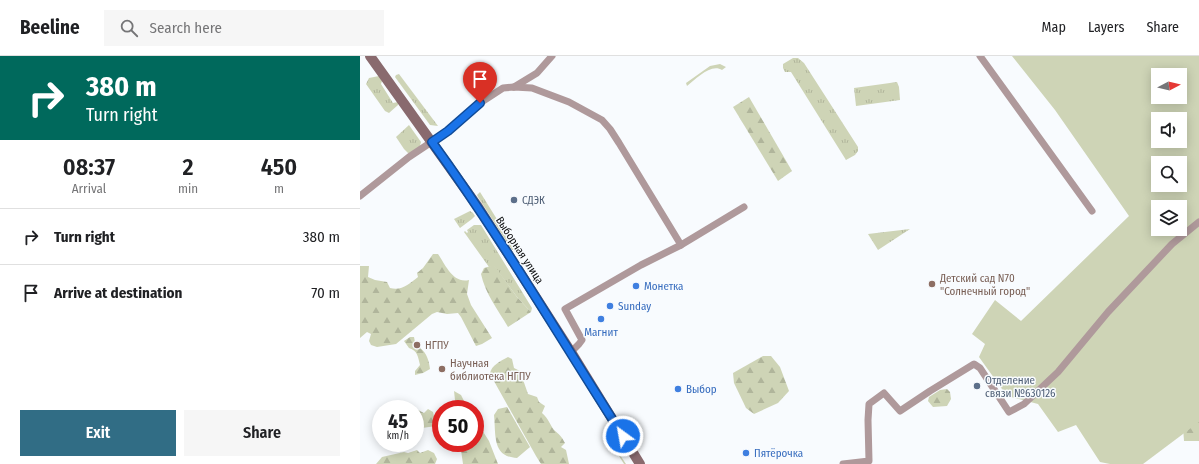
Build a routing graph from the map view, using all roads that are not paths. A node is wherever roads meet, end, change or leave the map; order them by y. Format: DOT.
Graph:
graph roads {
  1 [pos="370,56"];
  2 [pos="552,56"];
  3 [pos="980,56"];
  4 [pos="514,86"];
  5 [pos="432,142"];
  6 [pos="360,196"];
  7 [pos="744,207"];
  8 [pos="1092,210"];
  9 [pos="1199,222"];
  10 [pos="681,245"];
  11 [pos="571,352"];
  12 [pos="640,464"];
  13 [pos="843,464"];
  1 -- 5 [label="main road, Выборная улица"];
  2 -- 4 [label="street"];
  3 -- 8 [label="street"];
  4 -- 5 [label="street"];
  4 -- 10 [label="street"];
  5 -- 6 [label="street"];
  5 -- 11 [label="main road, Выборная улица"];
  7 -- 10 [label="street"];
  9 -- 13 [label="street"];
  10 -- 11 [label="street"];
  11 -- 12 [label="main road, Выборная улица"];
}
